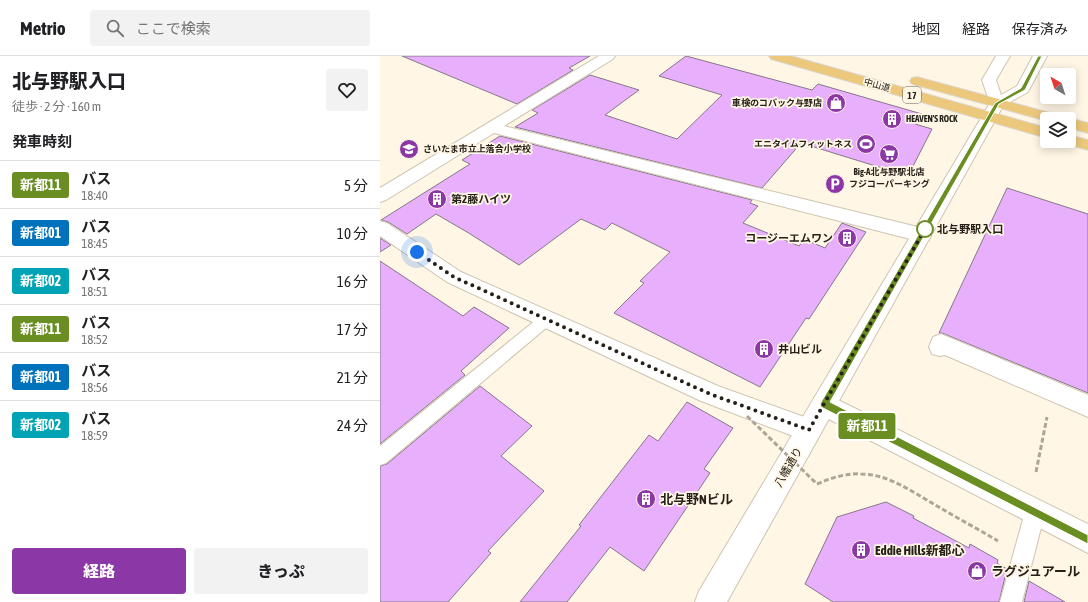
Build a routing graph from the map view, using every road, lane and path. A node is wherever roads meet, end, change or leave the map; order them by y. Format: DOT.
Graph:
graph roads {
  1 [pos="608,56"];
  2 [pos="776,56"];
  3 [pos="1003,56"];
  4 [pos="1040,56"];
  5 [pos="902,77"];
  6 [pos="993,110"];
  7 [pos="1040,117"];
  8 [pos="1076,125"];
  9 [pos="492,128"];
  10 [pos="1088,128"];
  11 [pos="1040,131"];
  12 [pos="1076,142"];
  13 [pos="1088,145"];
  14 [pos="380,196"];
  15 [pos="380,227"];
  16 [pos="922,235"];
  17 [pos="547,320"];
  18 [pos="940,347"];
  19 [pos="824,404"];
  20 [pos="1088,406"];
  21 [pos="1047,414"];
  22 [pos="747,416"];
  23 [pos="809,430"];
  24 [pos="380,457"];
  25 [pos="1036,472"];
  26 [pos="1036,512"];
  27 [pos="1088,539"];
  28 [pos="998,541"];
  29 [pos="710,602"];
  30 [pos="1011,602"];
  1 -- 9 [label="street"];
  2 -- 6 [label="highway, 中山道 / 17"];
  3 -- 6 [label="street"];
  4 -- 6 [label="street"];
  5 -- 6 [label="highway, 中山道 / 17"];
  6 -- 7 [label="highway, 中山道 / 17"];
  6 -- 11 [label="highway, 中山道 / 17"];
  6 -- 16 [label="street, 八幡通り"];
  8 -- 10 [label="highway"];
  9 -- 14 [label="street"];
  9 -- 16 [label="street"];
  12 -- 13 [label="highway"];
  15 -- 17 [label="street"];
  16 -- 19 [label="street, 八幡通り"];
  17 -- 23 [label="street"];
  17 -- 24 [label="lane"];
  18 -- 20 [label="street"];
  19 -- 23 [label="street, 八幡通り"];
  19 -- 26 [label="street"];
  21 -- 25 [label="path"];
  22 -- 28 [label="path, bridge"];
  23 -- 29 [label="street, 八幡通り"];
  26 -- 27 [label="street"];
  26 -- 30 [label="lane"];
}
